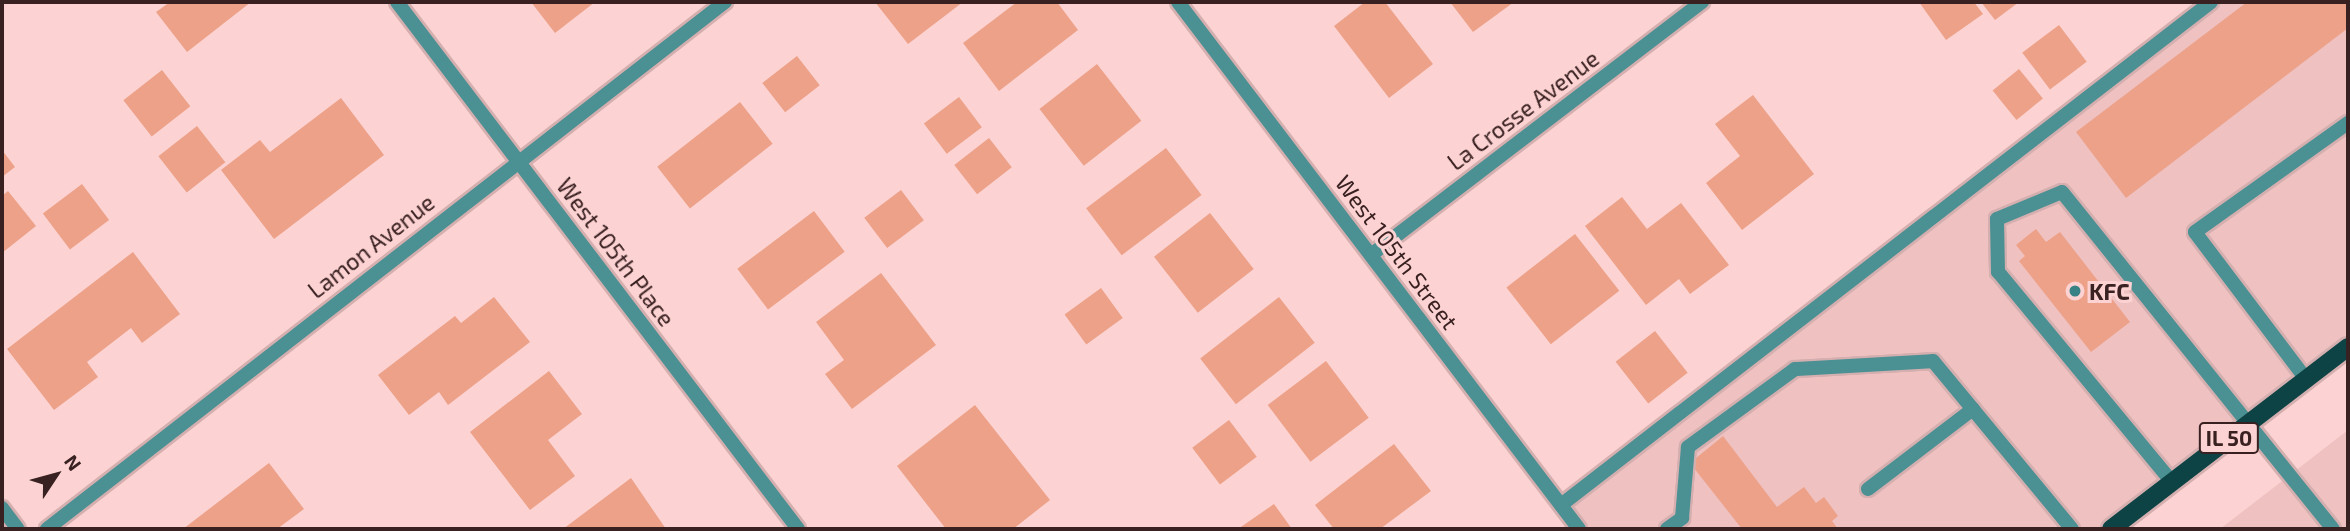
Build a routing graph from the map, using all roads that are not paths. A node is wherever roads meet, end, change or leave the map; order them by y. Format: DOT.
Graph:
graph roads {
  1 [pos="397,2"];
  2 [pos="725,2"];
  3 [pos="1178,2"];
  4 [pos="1702,2"];
  5 [pos="2211,2"];
  6 [pos="2348,123"];
  7 [pos="518,160"];
  8 [pos="1371,255"];
  9 [pos="2346,353"];
  10 [pos="2306,379"];
  11 [pos="1973,409"];
  12 [pos="2248,424"];
  13 [pos="2172,482"];
  14 [pos="1868,489"];
  15 [pos="1561,505"];
  16 [pos="2,508"];
  17 [pos="18,529"];
  18 [pos="47,529"];
  19 [pos="798,529"];
  20 [pos="1579,529"];
  21 [pos="1667,529"];
  22 [pos="2072,529"];
  23 [pos="2111,529"];
  24 [pos="2333,529"];
  1 -- 7 [label="street, West 105th Place"];
  2 -- 7 [label="street, Lamon Avenue"];
  3 -- 8 [label="street, West 105th Street"];
  4 -- 8 [label="street, La Crosse Avenue"];
  5 -- 15 [label="street"];
  6 -- 10 [label="street"];
  7 -- 18 [label="street, Lamon Avenue"];
  7 -- 19 [label="street, West 105th Place"];
  8 -- 15 [label="street, West 105th Street"];
  9 -- 10 [label="main road, IL 50"];
  10 -- 12 [label="main road, IL 50"];
  11 -- 14 [label="street"];
  11 -- 21 [label="street"];
  11 -- 22 [label="street"];
  12 -- 13 [label="main road, IL 50"];
  12 -- 13 [label="street"];
  12 -- 24 [label="street"];
  13 -- 23 [label="main road, IL 50"];
  15 -- 20 [label="street, West 105th Street"];
  16 -- 17 [label="street"];
}
